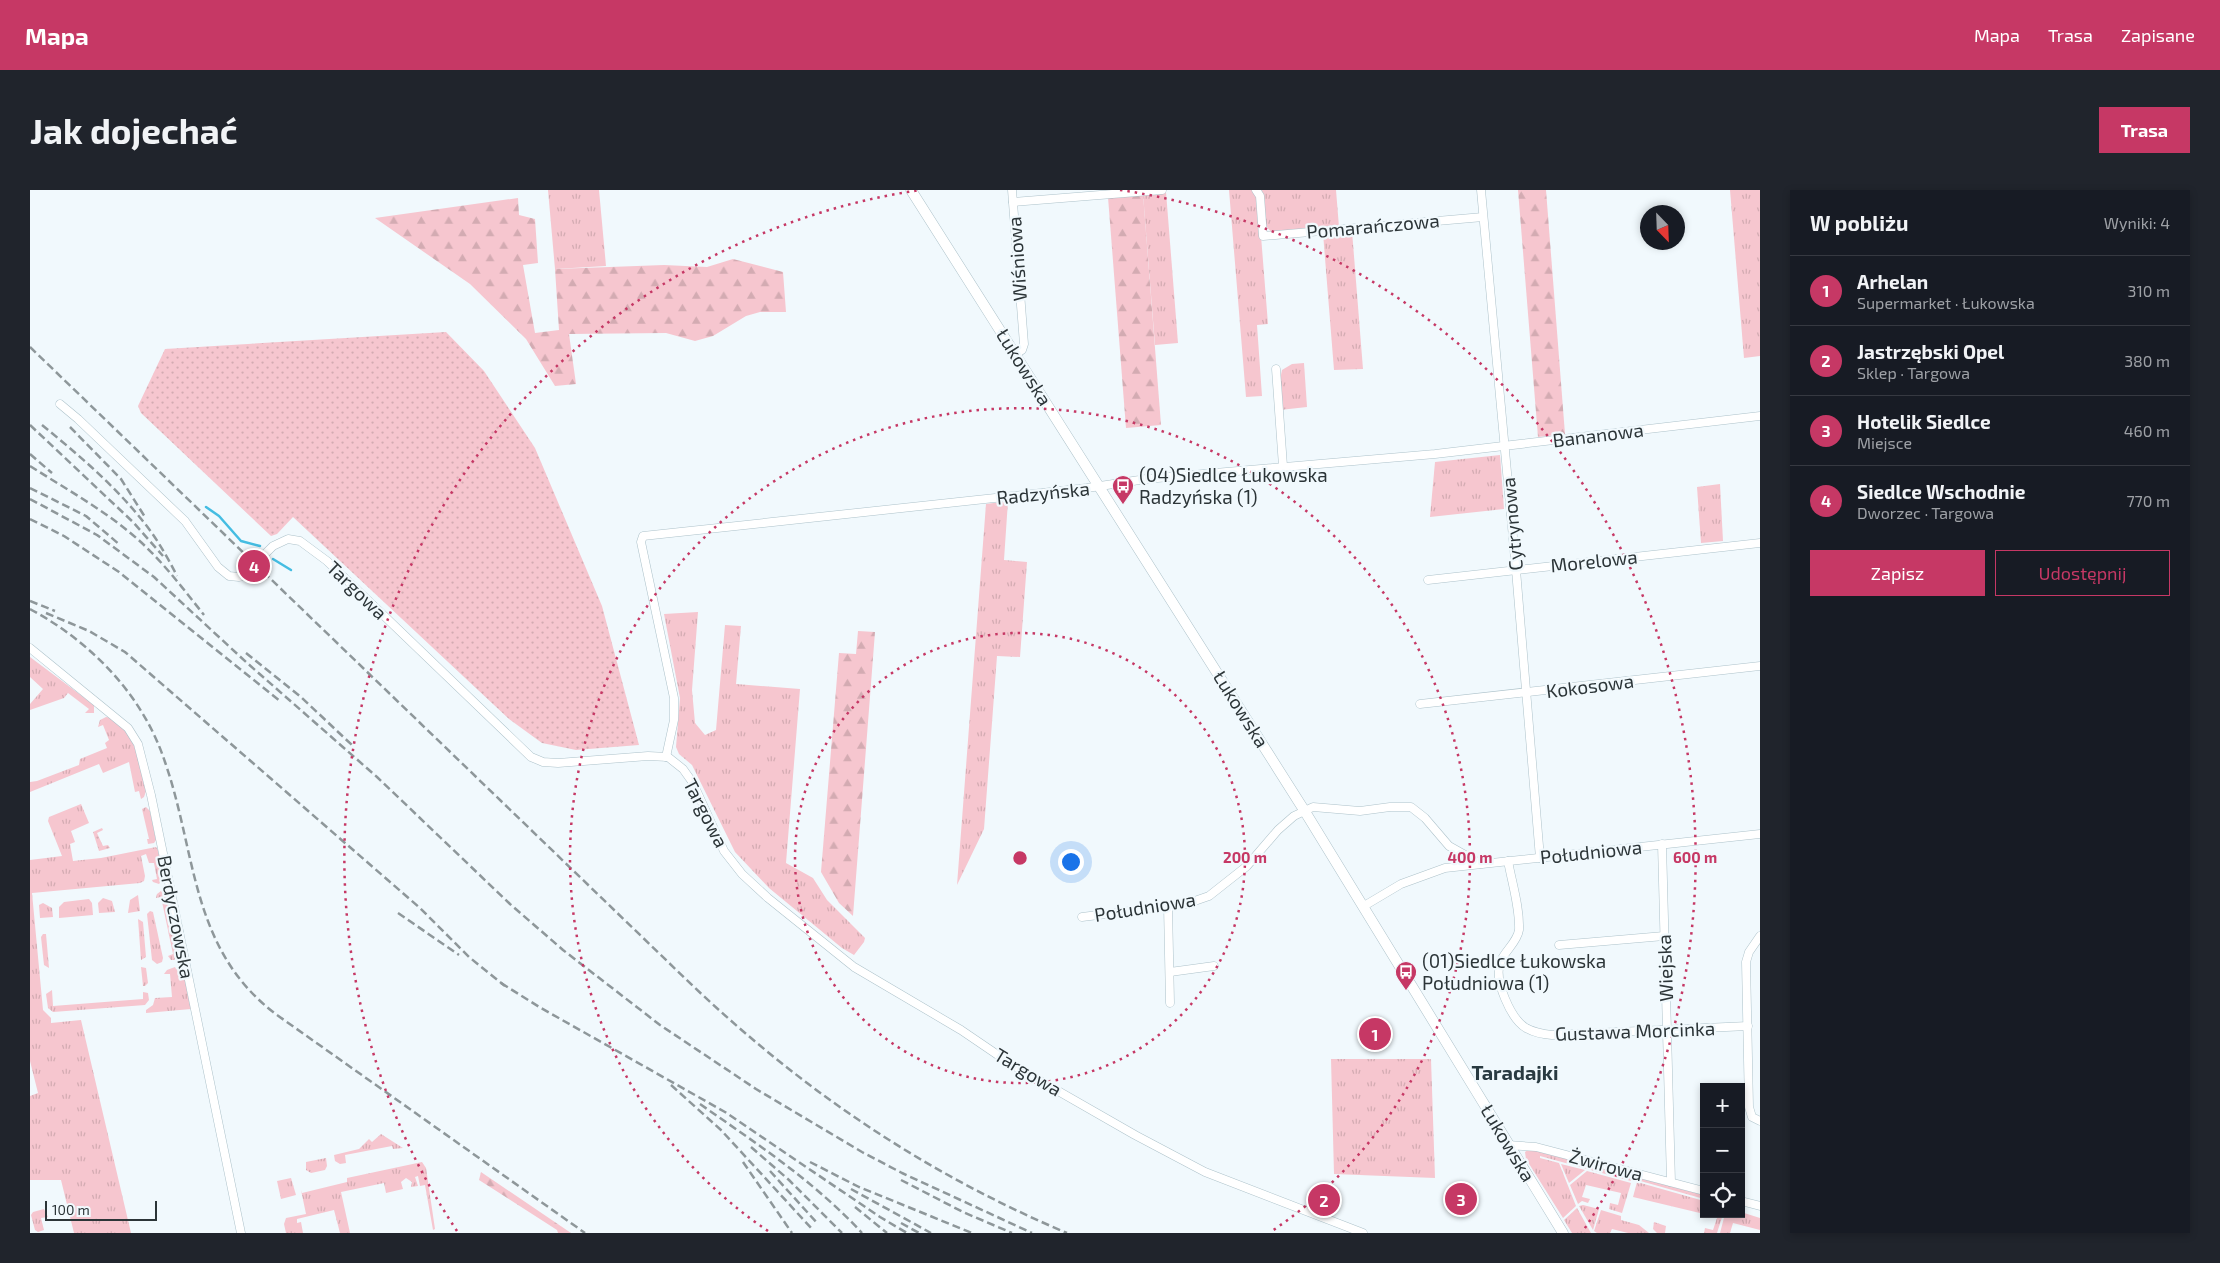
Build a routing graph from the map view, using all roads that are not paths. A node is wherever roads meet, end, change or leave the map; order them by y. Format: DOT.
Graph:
graph roads {
  1 [pos="911,190"];
  2 [pos="1012,190"];
  3 [pos="1162,190"];
  4 [pos="1481,190"];
  5 [pos="1258,193"];
  6 [pos="1013,202"];
  7 [pos="1483,217"];
  8 [pos="1016,354"];
  9 [pos="1276,369"];
  10 [pos="60,404"];
  11 [pos="1760,416"];
  12 [pos="1505,446"];
  13 [pos="1435,454"];
  14 [pos="1282,466"];
  15 [pos="1098,487"];
  16 [pos="1760,543"];
  17 [pos="1516,570"];
  18 [pos="1428,580"];
  19 [pos="30,648"];
  20 [pos="1760,666"];
  21 [pos="1527,694"];
  22 [pos="1420,704"];
  23 [pos="666,757"];
  24 [pos="1304,810"];
  25 [pos="1760,827"];
  26 [pos="1760,834"];
  27 [pos="1662,844"];
  28 [pos="1540,858"];
  29 [pos="1508,861"];
  30 [pos="1481,864"];
  31 [pos="1168,906"];
  32 [pos="1364,906"];
  33 [pos="1082,917"];
  34 [pos="1664,936"];
  35 [pos="1760,936"];
  36 [pos="1558,945"];
  37 [pos="1214,966"];
  38 [pos="1170,972"];
  39 [pos="1170,1003"];
  40 [pos="1748,1026"];
  41 [pos="1667,1029"];
  42 [pos="1760,1121"];
  43 [pos="1508,1145"];
  44 [pos="1671,1182"];
  45 [pos="1700,1190"];
  46 [pos="1745,1202"];
  47 [pos="1760,1206"];
  48 [pos="242,1233"];
  49 [pos="1363,1233"];
  50 [pos="1563,1233"];
  1 -- 8 [label="main road, Łukowska"];
  2 -- 6 [label="street, Wiśniowa"];
  3 -- 6 [label="street"];
  4 -- 7 [label="street, Cytrynowa"];
  5 -- 7 [label="street, Pomarańczowa"];
  6 -- 8 [label="street, Wiśniowa"];
  7 -- 12 [label="street, Cytrynowa"];
  8 -- 15 [label="main road, Łukowska"];
  9 -- 14 [label="street"];
  10 -- 23 [label="street, Targowa"];
  11 -- 12 [label="street, Bananowa"];
  12 -- 13 [label="street, Bananowa"];
  12 -- 17 [label="street, Cytrynowa"];
  13 -- 14 [label="street, Radzyńska"];
  14 -- 15 [label="street, Radzyńska"];
  15 -- 23 [label="street, Radzyńska"];
  15 -- 24 [label="main road, Łukowska"];
  16 -- 17 [label="street, Morelowa"];
  17 -- 18 [label="street, Morelowa"];
  17 -- 21 [label="street, Cytrynowa"];
  19 -- 48 [label="street, Berdyczowska"];
  20 -- 21 [label="street, Kokosowa"];
  21 -- 22 [label="street, Kokosowa"];
  21 -- 28 [label="street, Cytrynowa"];
  23 -- 49 [label="street, Targowa"];
  24 -- 30 [label="street"];
  24 -- 31 [label="street, Południowa"];
  24 -- 32 [label="main road, Łukowska"];
  25 -- 26 [label="street"];
  26 -- 27 [label="street, Południowa"];
  27 -- 28 [label="street, Południowa"];
  27 -- 34 [label="street, Wiejska"];
  28 -- 29 [label="street, Południowa"];
  29 -- 30 [label="street, Południowa"];
  29 -- 41 [label="street, Gustawa Morcinka"];
  30 -- 32 [label="street, Południowa"];
  31 -- 33 [label="street, Południowa"];
  31 -- 38 [label="street"];
  32 -- 43 [label="main road, Łukowska"];
  34 -- 36 [label="street"];
  34 -- 41 [label="street, Wiejska"];
  35 -- 40 [label="street"];
  37 -- 38 [label="street"];
  38 -- 39 [label="street"];
  40 -- 41 [label="street, Gustawa Morcinka"];
  40 -- 42 [label="street"];
  41 -- 44 [label="street, Wiejska"];
  43 -- 44 [label="street, Żwirowa"];
  43 -- 50 [label="main road, Łukowska"];
  44 -- 45 [label="street, Żwirowa"];
  46 -- 47 [label="street"];
}
